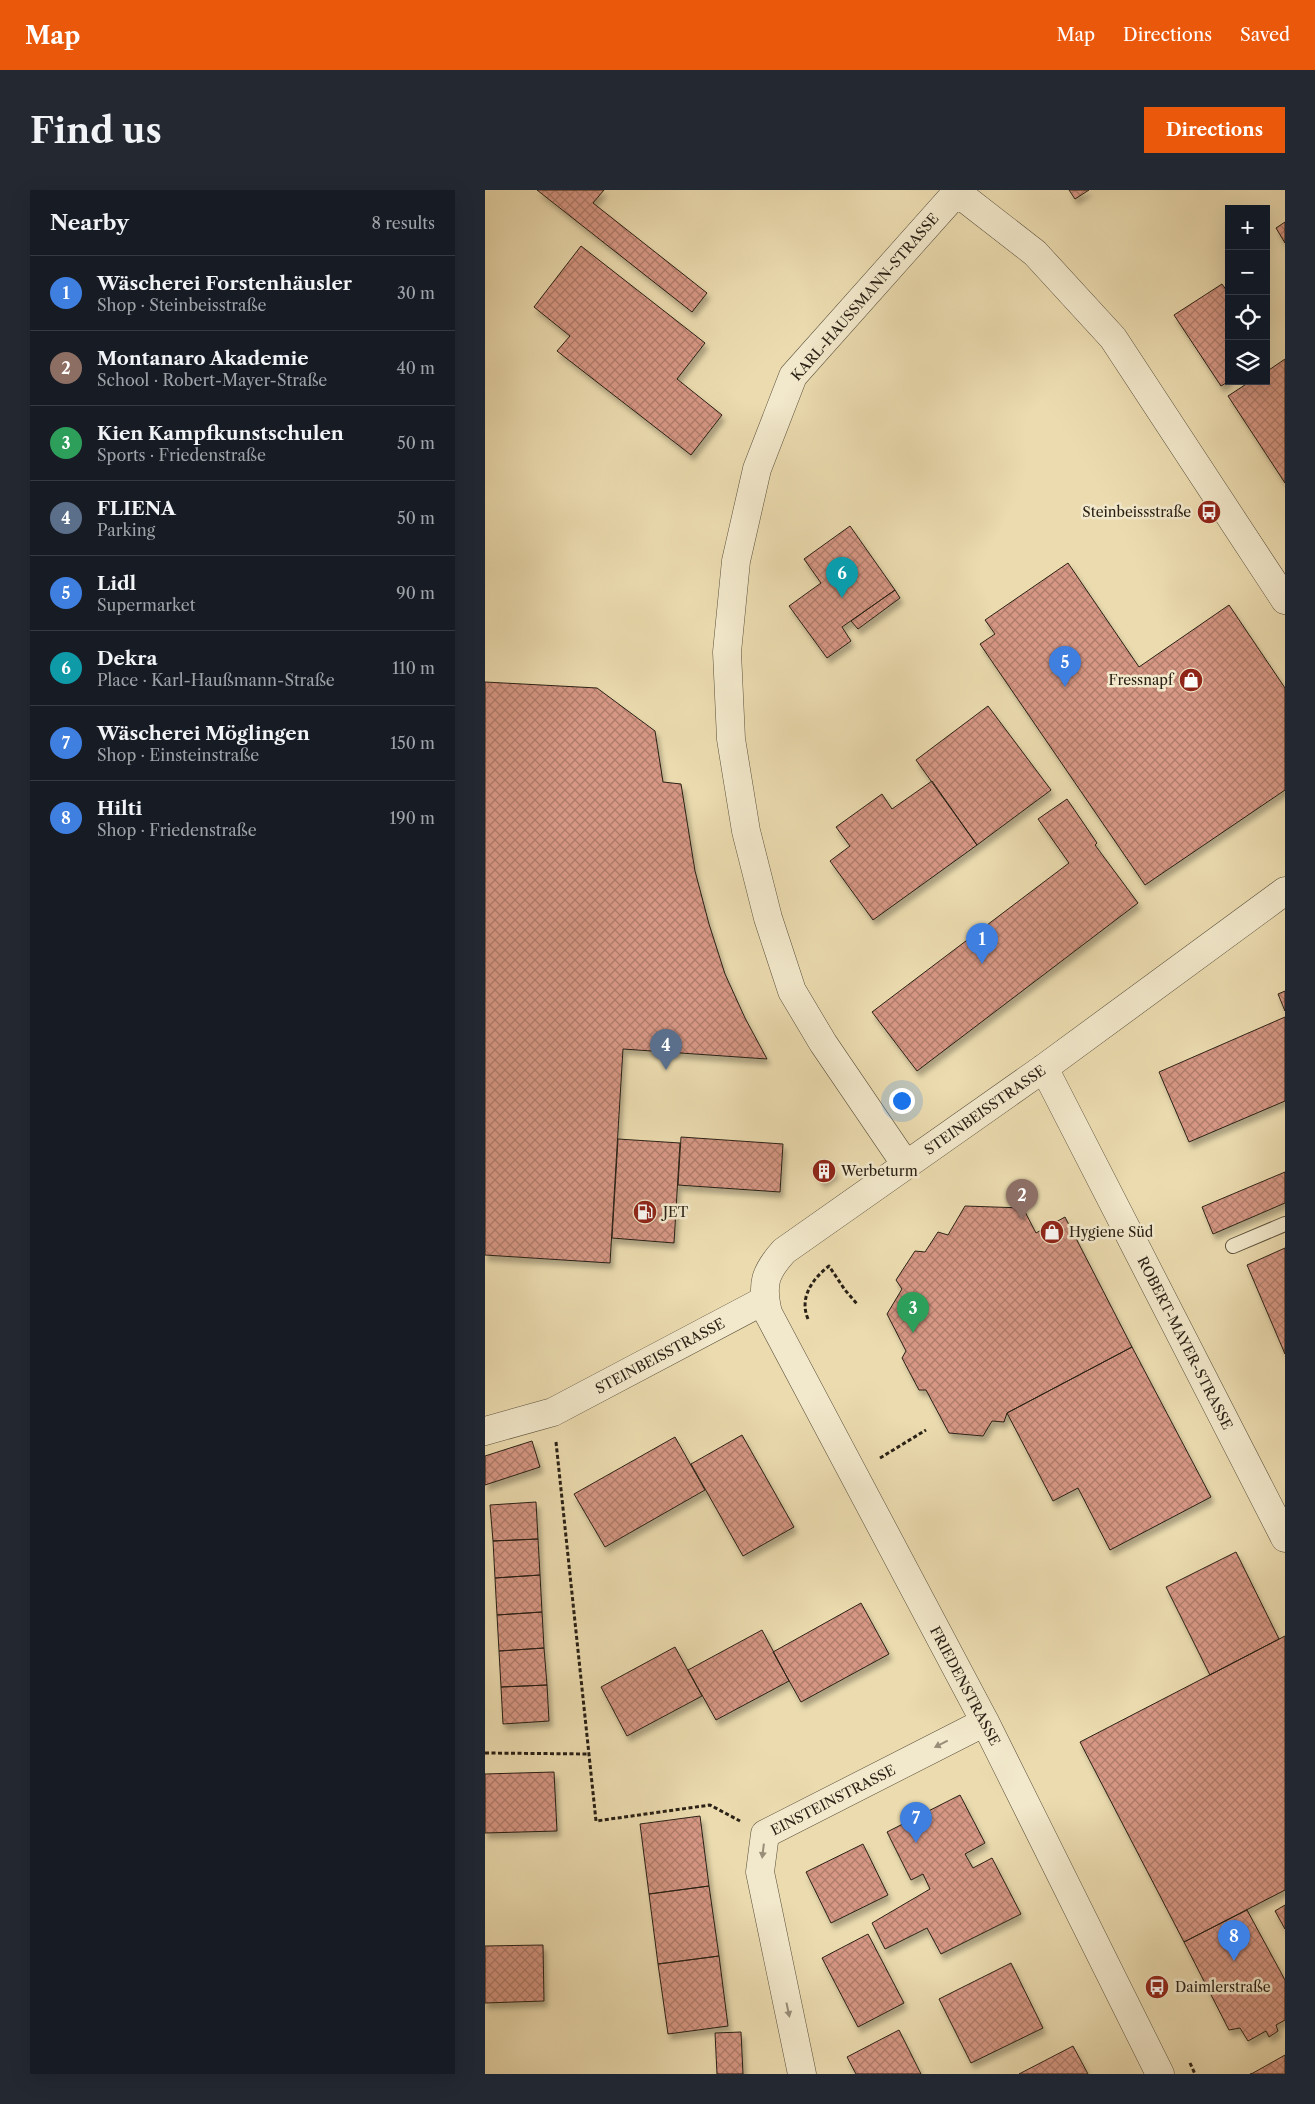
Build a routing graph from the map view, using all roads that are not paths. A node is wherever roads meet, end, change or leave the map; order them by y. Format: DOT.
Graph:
graph roads {
  1 [pos="955,191"];
  2 [pos="1285,600"];
  3 [pos="1285,891"];
  4 [pos="1044,1068"];
  5 [pos="906,1166"];
  6 [pos="1285,1224"];
  7 [pos="1233,1246"];
  8 [pos="765,1300"];
  9 [pos="485,1431"];
  10 [pos="1285,1538"];
  11 [pos="985,1722"];
  12 [pos="802,2074"];
  13 [pos="1160,2074"];
  1 -- 2 [label="street, KARL-HAUSSMANN-STRASSE"];
  1 -- 5 [label="street, KARL-HAUSSMANN-STRASSE"];
  3 -- 4 [label="street, STEINBEISSTRASSE"];
  4 -- 5 [label="street, STEINBEISSTRASSE"];
  4 -- 10 [label="street, ROBERT-MAYER-STRASSE"];
  5 -- 8 [label="street, STEINBEISSTRASSE"];
  6 -- 7 [label="lane"];
  8 -- 9 [label="street, STEINBEISSTRASSE"];
  8 -- 11 [label="street, FRIEDENSTRASSE"];
  11 -- 12 [label="street, EINSTEINSTRASSE, one-way"];
  11 -- 13 [label="street, FRIEDENSTRASSE"];
}
